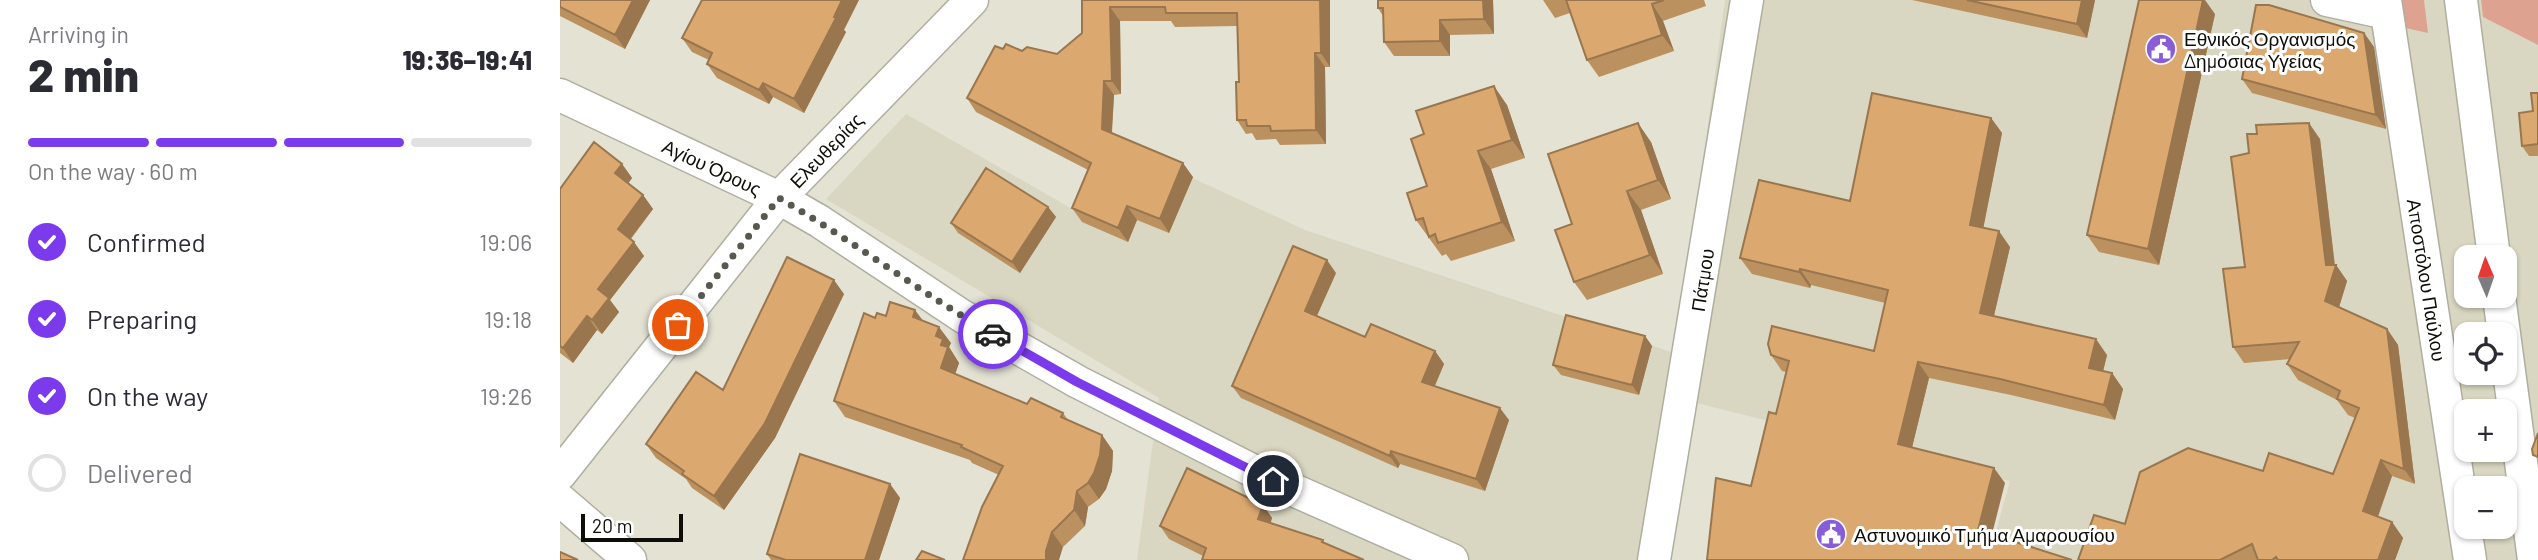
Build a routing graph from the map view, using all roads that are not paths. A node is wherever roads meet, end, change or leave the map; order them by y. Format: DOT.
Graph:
graph roads {
  1 [pos="972,0"];
  2 [pos="1747,0"];
  3 [pos="2327,0"];
  4 [pos="2460,0"];
  5 [pos="2386,6"];
  6 [pos="560,95"];
  7 [pos="779,198"];
  8 [pos="2492,245"];
  9 [pos="2501,308"];
  10 [pos="560,474"];
  11 [pos="560,500"];
  12 [pos="630,560"];
  13 [pos="1452,560"];
  14 [pos="1654,560"];
  15 [pos="2470,560"];
  16 [pos="2534,560"];
  1 -- 7 [label="street, Ελευθερίας"];
  2 -- 14 [label="street, Πάτμου"];
  3 -- 5 [label="street"];
  4 -- 8 [label="street"];
  5 -- 15 [label="street, Αποστόλου Παύλου"];
  6 -- 7 [label="street, Αγίου Όρους"];
  7 -- 10 [label="street, Ελευθερίας"];
  7 -- 13 [label="street, Αγίου Όρους"];
  9 -- 16 [label="street"];
  11 -- 12 [label="street"];
}
